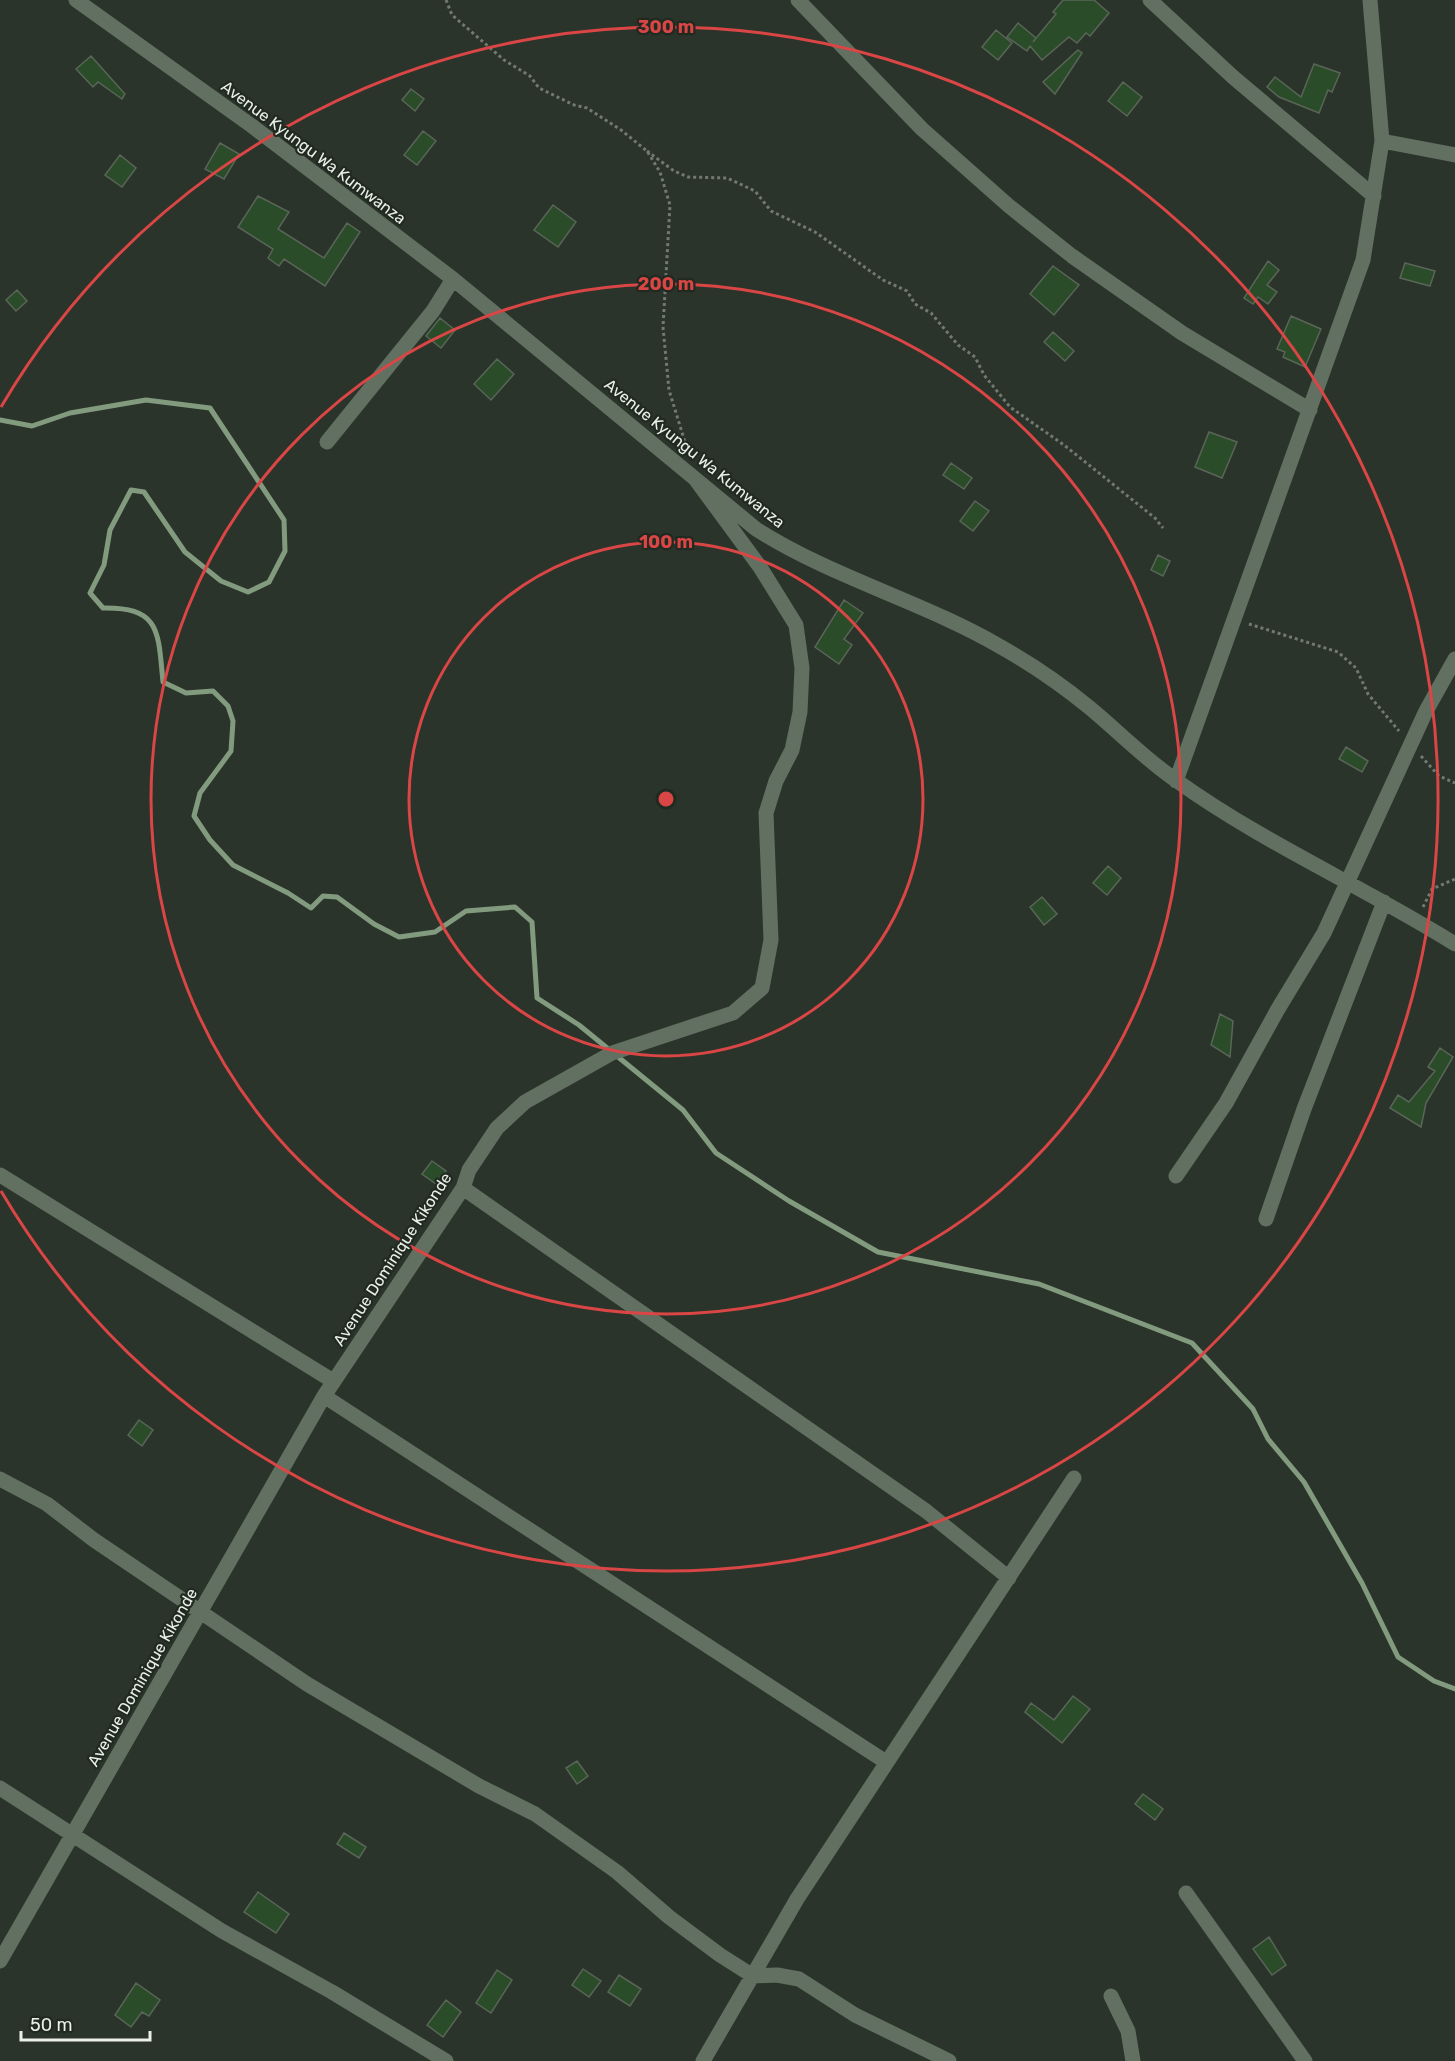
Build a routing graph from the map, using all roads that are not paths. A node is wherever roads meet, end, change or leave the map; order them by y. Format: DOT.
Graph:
graph roads {
  1 [pos="76,0"];
  2 [pos="798,0"];
  3 [pos="1150,0"];
  4 [pos="1370,0"];
  5 [pos="1382,141"];
  6 [pos="1455,155"];
  7 [pos="1374,196"];
  8 [pos="453,279"];
  9 [pos="1310,410"];
  10 [pos="327,442"];
  11 [pos="696,480"];
  12 [pos="1455,659"];
  13 [pos="1176,781"];
  14 [pos="1350,882"];
  15 [pos="1384,902"];
  16 [pos="1455,944"];
  17 [pos="0,1175"];
  18 [pos="1176,1176"];
  19 [pos="463,1188"];
  20 [pos="1266,1219"];
  21 [pos="333,1381"];
  22 [pos="324,1396"];
  23 [pos="1074,1478"];
  24 [pos="0,1479"];
  25 [pos="1009,1578"];
  26 [pos="200,1611"];
  27 [pos="886,1762"];
  28 [pos="0,1788"];
  29 [pos="73,1834"];
  30 [pos="1186,1893"];
  31 [pos="0,1961"];
  32 [pos="753,1976"];
  33 [pos="1111,1996"];
  34 [pos="446,2061"];
  35 [pos="703,2061"];
  36 [pos="949,2061"];
  37 [pos="1133,2061"];
  38 [pos="1305,2061"];
  1 -- 8 [label="street, Avenue Kyungu Wa Kumwanza"];
  2 -- 9 [label="street"];
  3 -- 7 [label="street"];
  4 -- 5 [label="street"];
  5 -- 6 [label="street"];
  5 -- 7 [label="street"];
  7 -- 9 [label="street"];
  8 -- 10 [label="street"];
  8 -- 11 [label="street, Avenue Kyungu Wa Kumwanza"];
  9 -- 13 [label="street"];
  11 -- 13 [label="street, Avenue Kyungu Wa Kumwanza"];
  11 -- 19 [label="street, Avenue Dominique Kikonde"];
  12 -- 14 [label="street"];
  13 -- 14 [label="street, Avenue Kyungu Wa Kumwanza"];
  14 -- 15 [label="street, Avenue Kyungu Wa Kumwanza"];
  14 -- 18 [label="street"];
  15 -- 16 [label="street, Avenue Kyungu Wa Kumwanza"];
  15 -- 20 [label="street"];
  17 -- 21 [label="street"];
  19 -- 21 [label="street, Avenue Dominique Kikonde"];
  19 -- 25 [label="street"];
  21 -- 22 [label="street, Avenue Dominique Kikonde"];
  22 -- 26 [label="street, Avenue Dominique Kikonde"];
  22 -- 27 [label="street"];
  23 -- 25 [label="street"];
  24 -- 26 [label="street"];
  25 -- 27 [label="street"];
  26 -- 29 [label="street, Avenue Dominique Kikonde"];
  26 -- 32 [label="street"];
  27 -- 32 [label="street"];
  28 -- 29 [label="street"];
  29 -- 31 [label="street, Avenue Dominique Kikonde"];
  29 -- 34 [label="street"];
  30 -- 38 [label="street"];
  32 -- 35 [label="street"];
  32 -- 36 [label="street"];
  33 -- 37 [label="street"];
}
